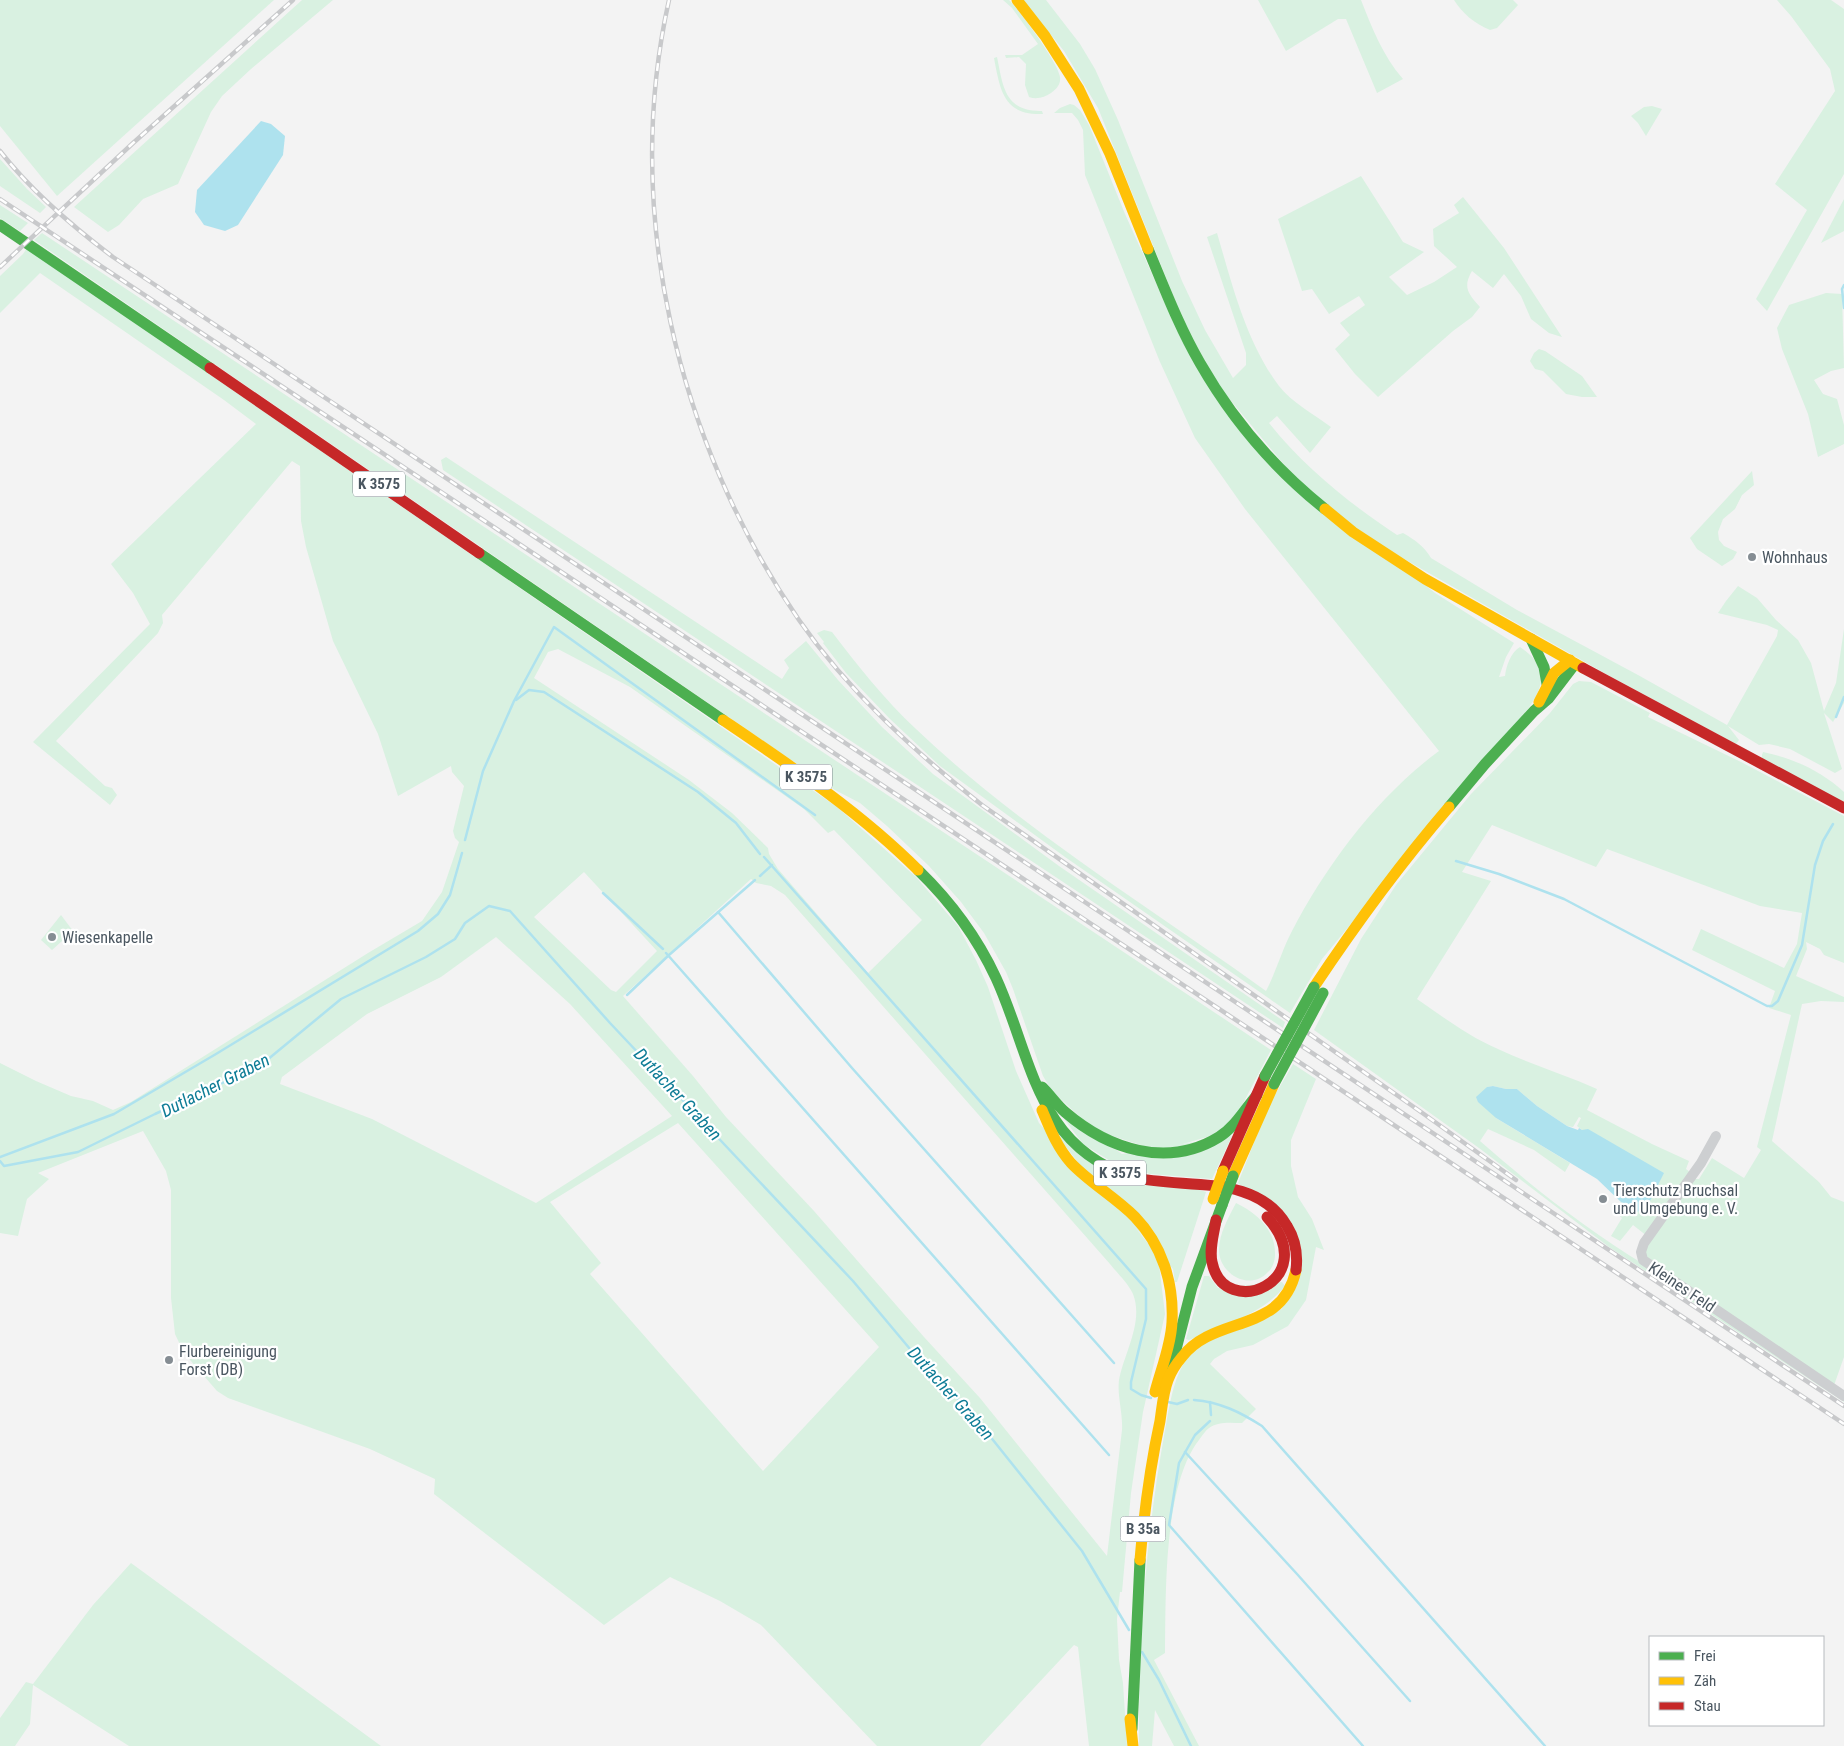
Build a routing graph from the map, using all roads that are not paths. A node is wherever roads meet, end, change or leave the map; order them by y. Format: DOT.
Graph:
graph roads {
  1 [pos="1017,0"];
  2 [pos="0,225"];
  3 [pos="1531,639"];
  4 [pos="1573,662"];
  5 [pos="1547,684"];
  6 [pos="1534,711"];
  7 [pos="1844,808"];
  8 [pos="1030,1075"];
  9 [pos="1270,1080"];
  10 [pos="1037,1091"];
  11 [pos="1257,1095"];
  12 [pos="1716,1136"];
  13 [pos="1228,1174"];
  14 [pos="1238,1191"];
  15 [pos="1217,1202"];
  16 [pos="1216,1220"];
  17 [pos="1172,1324"];
  18 [pos="1168,1379"];
  19 [pos="1161,1390"];
  20 [pos="1844,1396"];
  21 [pos="1152,1431"];
  22 [pos="1132,1729"];
  23 [pos="1133,1746"];
  1 -- 3 [label="main road"];
  2 -- 8 [label="main road, K 3575"];
  3 -- 4 [label="main road"];
  3 -- 5 [label="main road"];
  4 -- 5 [label="main road, B 35a"];
  4 -- 6 [label="main road, B 35a"];
  4 -- 7 [label="main road"];
  5 -- 6 [label="main road, B 35a"];
  6 -- 9 [label="main road, B 35a, bridge"];
  8 -- 10 [label="main road, K 3575"];
  8 -- 11 [label="main road"];
  9 -- 11 [label="main road, B 35a"];
  9 -- 13 [label="main road, B 35a"];
  10 -- 14 [label="main road, K 3575"];
  10 -- 17 [label="main road"];
  11 -- 13 [label="main road, B 35a"];
  12 -- 20 [label="street, Kleines Feld"];
  13 -- 15 [label="main road, B 35a, bridge"];
  14 -- 16 [label="main road"];
  14 -- 18 [label="main road"];
  15 -- 16 [label="main road, B 35a"];
  15 -- 17 [label="main road, B 35a"];
  16 -- 18 [label="main road, B 35a"];
  17 -- 19 [label="main road, B 35a"];
  18 -- 19 [label="main road, B 35a"];
  19 -- 21 [label="main road, B 35a"];
  21 -- 22 [label="main road, B 35a"];
  21 -- 22 [label="main road, B 35a"];
  22 -- 23 [label="main road, B 35a"];
}
